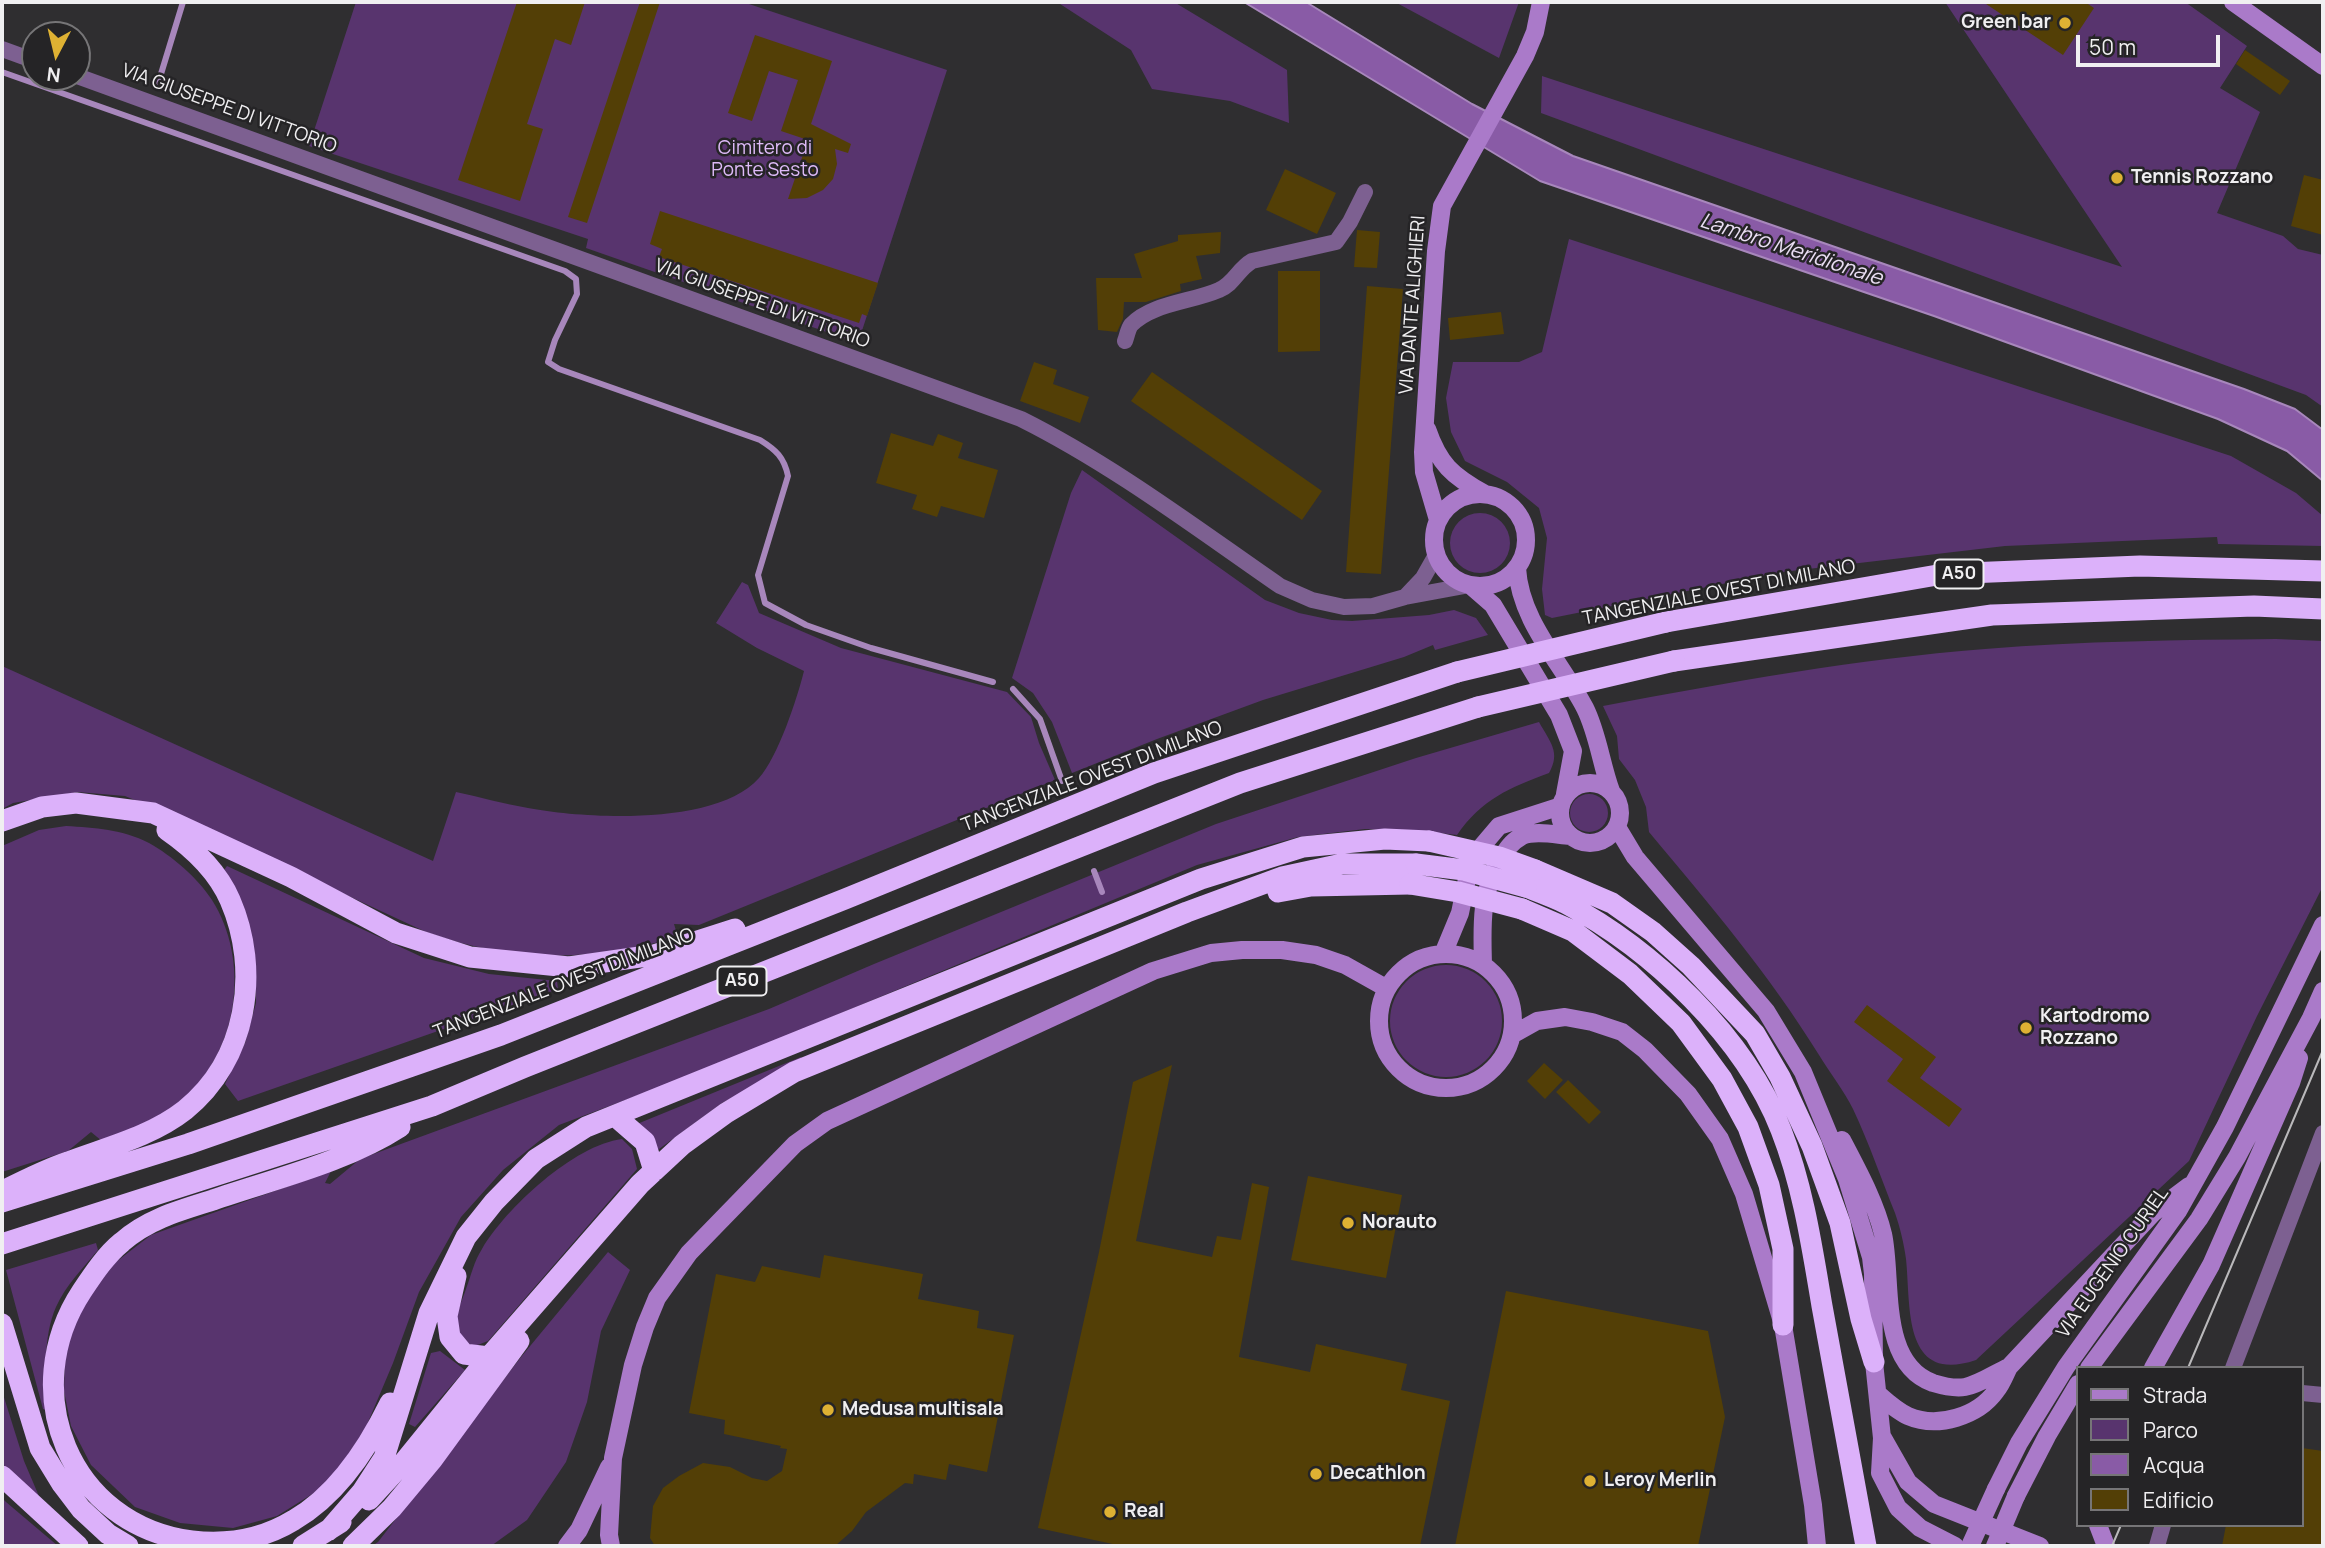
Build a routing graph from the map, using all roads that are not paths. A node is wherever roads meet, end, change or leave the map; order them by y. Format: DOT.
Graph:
graph roads {
  1 [pos="1541,2"];
  2 [pos="2232,2"];
  3 [pos="2,49"];
  4 [pos="21,56"];
  5 [pos="2320,62"];
  6 [pos="91,81"];
  7 [pos="1365,192"];
  8 [pos="1125,341"];
  9 [pos="1425,426"];
  10 [pos="1485,494"];
  11 [pos="1438,520"];
  12 [pos="1436,555"];
  13 [pos="1517,568"];
  14 [pos="2323,571"];
  15 [pos="1470,585"];
  16 [pos="1405,597"];
  17 [pos="2323,609"];
  18 [pos="1611,791"];
  19 [pos="1563,800"];
  20 [pos="110,807"];
  21 [pos="2,821"];
  22 [pos="1616,827"];
  23 [pos="1570,836"];
  24 [pos="1413,874"];
  25 [pos="1530,878"];
  26 [pos="845,899"];
  27 [pos="2323,925"];
  28 [pos="1443,954"];
  29 [pos="1483,965"];
  30 [pos="1386,988"];
  31 [pos="2323,991"];
  32 [pos="2311,1018"];
  33 [pos="1512,1035"];
  34 [pos="1815,1098"];
  35 [pos="432,1106"];
  36 [pos="615,1116"];
  37 [pos="2323,1133"];
  38 [pos="654,1171"];
  39 [pos="2194,1181"];
  40 [pos="2,1192"];
  41 [pos="2,1202"];
  42 [pos="466,1237"];
  43 [pos="592,1241"];
  44 [pos="2,1244"];
  45 [pos="2,1324"];
  46 [pos="1783,1325"];
  47 [pos="415,1351"];
  48 [pos="489,1357"];
  49 [pos="1874,1362"];
  50 [pos="2090,1366"];
  51 [pos="2154,1366"];
  52 [pos="2234,1366"];
  53 [pos="2009,1367"];
  54 [pos="2076,1387"];
  55 [pos="2304,1393"];
  56 [pos="1878,1394"];
  57 [pos="2323,1395"];
  58 [pos="1882,1438"];
  59 [pos="613,1458"];
  60 [pos="2,1476"];
  61 [pos="2099,1527"];
  62 [pos="2162,1527"];
  63 [pos="329,1530"];
  64 [pos="78,1546"];
  65 [pos="128,1546"];
  66 [pos="303,1546"];
  67 [pos="353,1546"];
  68 [pos="567,1546"];
  69 [pos="611,1546"];
  70 [pos="1817,1546"];
  71 [pos="1866,1546"];
  72 [pos="1955,1546"];
  73 [pos="1970,1546"];
  74 [pos="1995,1546"];
  75 [pos="2040,1546"];
  76 [pos="2106,1546"];
  77 [pos="2157,1546"];
  1 -- 9 [label="street, VIA DANTE ALIGHIERI"];
  2 -- 5 [label="street"];
  3 -- 4 [label="street"];
  6 -- 16 [label="street, VIA GIUSEPPE DI VITTORIO"];
  7 -- 8 [label="street"];
  9 -- 10 [label="street, VIA DANTE ALIGHIERI"];
  9 -- 11 [label="street, VIA DANTE ALIGHIERI"];
  10 -- 11 [label="street"];
  10 -- 13 [label="street"];
  11 -- 12 [label="street"];
  12 -- 15 [label="street"];
  12 -- 16 [label="street"];
  13 -- 15 [label="street"];
  13 -- 18 [label="street"];
  14 -- 26 [label="highway, TANGENZIALE OVEST DI MILANO / A50, bridge"];
  15 -- 16 [label="street, VIA GIUSEPPE DI VITTORIO"];
  15 -- 19 [label="street"];
  17 -- 35 [label="highway, A50, bridge"];
  18 -- 19 [label="street"];
  18 -- 22 [label="street"];
  19 -- 23 [label="street"];
  19 -- 28 [label="street"];
  20 -- 21 [label="highway"];
  20 -- 26 [label="highway"];
  20 -- 40 [label="highway"];
  22 -- 23 [label="street"];
  22 -- 34 [label="street"];
  23 -- 29 [label="street"];
  24 -- 25 [label="highway, bridge"];
  24 -- 38 [label="highway"];
  24 -- 46 [label="highway, bridge"];
  25 -- 36 [label="highway, bridge"];
  25 -- 49 [label="highway"];
  25 -- 71 [label="highway"];
  26 -- 41 [label="highway, TANGENZIALE OVEST DI MILANO / A50"];
  27 -- 39 [label="street, VIA EUGENIO CURIEL"];
  28 -- 29 [label="street"];
  28 -- 30 [label="street"];
  29 -- 33 [label="street"];
  30 -- 33 [label="street"];
  30 -- 59 [label="street"];
  31 -- 32 [label="street"];
  32 -- 50 [label="street"];
  32 -- 51 [label="street"];
  33 -- 46 [label="street"];
  34 -- 49 [label="street"];
  34 -- 53 [label="street"];
  35 -- 44 [label="highway, A50"];
  35 -- 47 [label="highway"];
  36 -- 38 [label="highway"];
  36 -- 42 [label="highway"];
  37 -- 52 [label="street"];
  38 -- 43 [label="highway"];
  39 -- 53 [label="street"];
  39 -- 73 [label="street, VIA EUGENIO CURIEL, bridge"];
  42 -- 47 [label="highway"];
  42 -- 48 [label="highway"];
  43 -- 48 [label="highway"];
  43 -- 67 [label="highway"];
  45 -- 65 [label="highway"];
  46 -- 70 [label="street"];
  47 -- 63 [label="highway"];
  48 -- 63 [label="highway"];
  49 -- 56 [label="street"];
  53 -- 56 [label="street"];
  54 -- 74 [label="street, bridge"];
  55 -- 57 [label="street"];
  56 -- 58 [label="street"];
  58 -- 72 [label="street"];
  58 -- 75 [label="street"];
  59 -- 68 [label="street"];
  59 -- 69 [label="street"];
  60 -- 64 [label="highway"];
  61 -- 76 [label="street"];
  62 -- 77 [label="street"];
  63 -- 66 [label="highway"];
}
